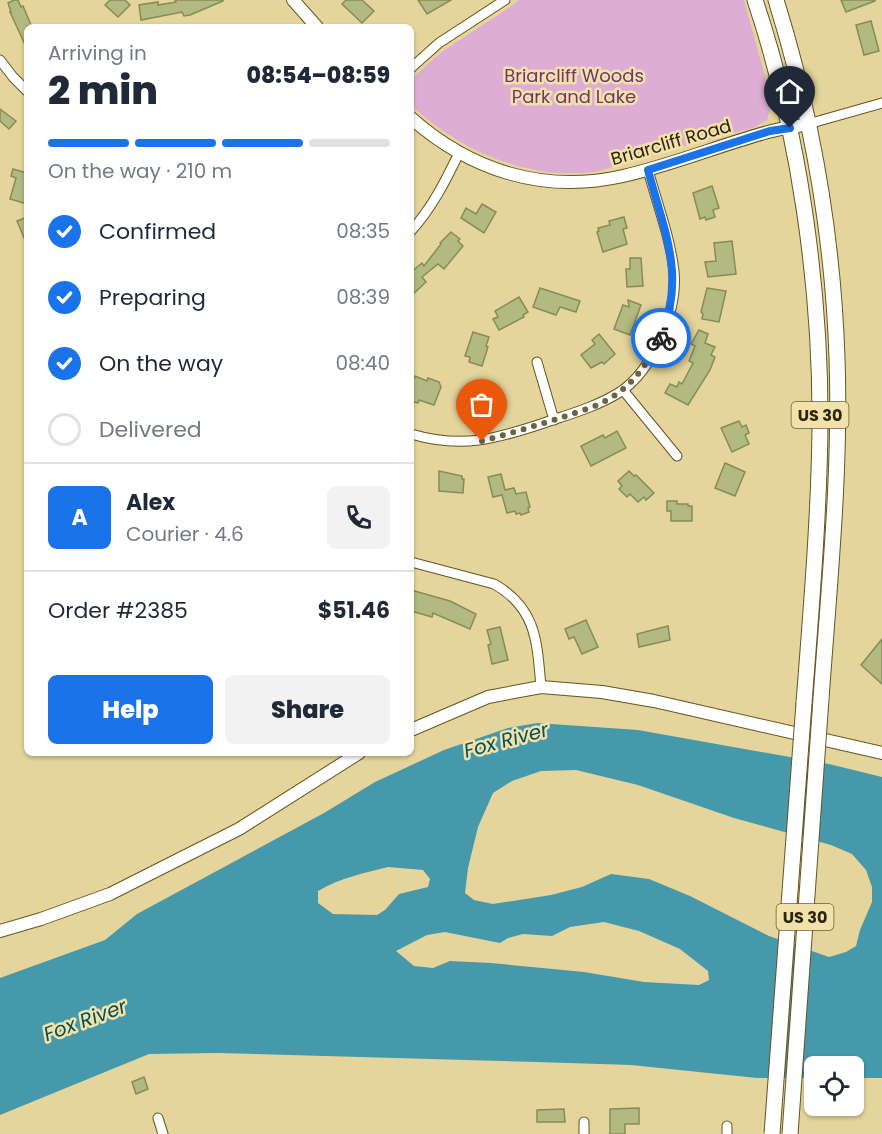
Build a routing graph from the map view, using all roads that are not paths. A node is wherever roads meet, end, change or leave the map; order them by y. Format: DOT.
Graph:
graph roads {
  1 [pos="293,0"];
  2 [pos="505,0"];
  3 [pos="755,0"];
  4 [pos="776,0"];
  5 [pos="314,24"];
  6 [pos="0,60"];
  7 [pos="414,65"];
  8 [pos="24,88"];
  9 [pos="882,103"];
  10 [pos="414,121"];
  11 [pos="808,124"];
  12 [pos="790,128"];
  13 [pos="459,153"];
  14 [pos="648,170"];
  15 [pos="414,228"];
  16 [pos="537,362"];
  17 [pos="623,390"];
  18 [pos="554,420"];
  19 [pos="414,435"];
  20 [pos="677,456"];
  21 [pos="414,563"];
  22 [pos="541,687"];
  23 [pos="414,729"];
  24 [pos="882,753"];
  25 [pos="355,756"];
  26 [pos="0,931"];
  27 [pos="158,1118"];
  28 [pos="584,1122"];
  29 [pos="163,1134"];
  30 [pos="584,1134"];
  31 [pos="772,1134"];
  32 [pos="790,1134"];
  1 -- 5 [label="street"];
  2 -- 7 [label="street"];
  3 -- 12 [label="main road, US 30"];
  4 -- 11 [label="main road, US 30"];
  6 -- 8 [label="street"];
  9 -- 11 [label="street, Briarcliff Road"];
  10 -- 13 [label="street, Briarcliff Road"];
  11 -- 12 [label="street, Briarcliff Road"];
  11 -- 32 [label="main road, US 30, bridge"];
  12 -- 14 [label="street, Briarcliff Road"];
  12 -- 31 [label="main road, US 30, bridge"];
  13 -- 14 [label="street, Briarcliff Road"];
  13 -- 15 [label="street"];
  14 -- 17 [label="street"];
  16 -- 18 [label="street"];
  17 -- 18 [label="street"];
  17 -- 20 [label="street"];
  18 -- 19 [label="street"];
  21 -- 22 [label="street"];
  22 -- 23 [label="street"];
  22 -- 24 [label="street"];
  25 -- 26 [label="street"];
  27 -- 29 [label="street"];
  28 -- 30 [label="street"];
}
